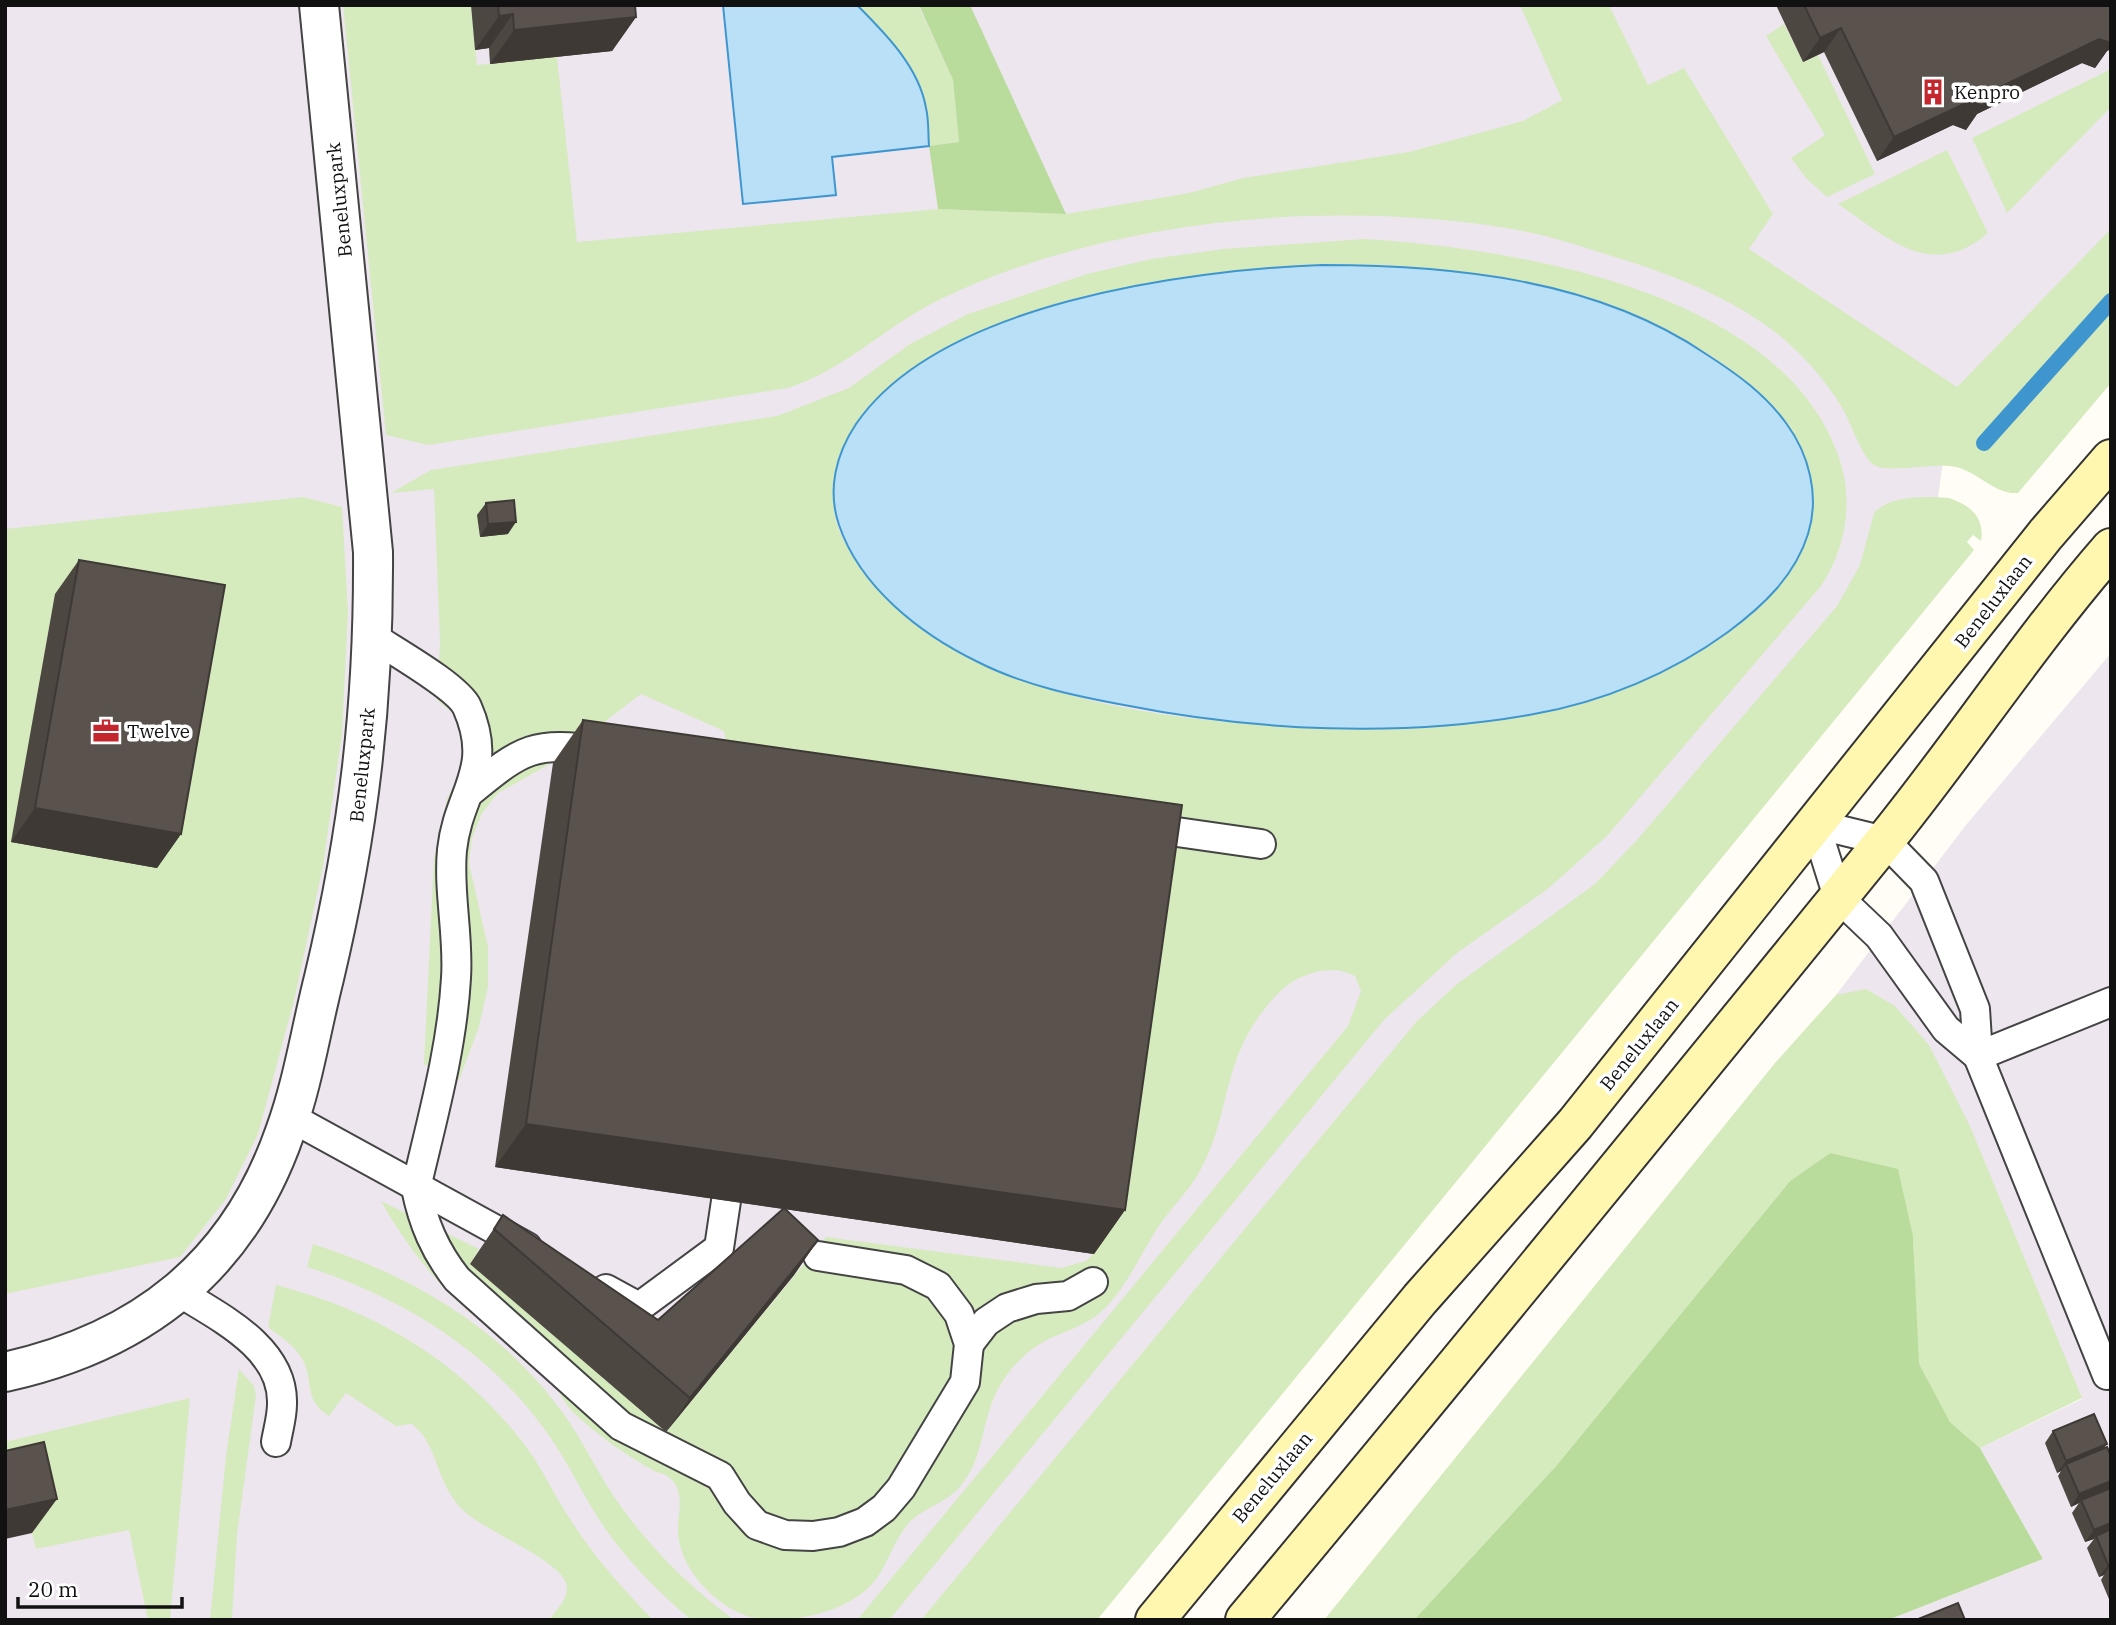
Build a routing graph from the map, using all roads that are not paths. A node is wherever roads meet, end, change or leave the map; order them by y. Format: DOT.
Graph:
graph roads {
  1 [pos="319,5"];
  2 [pos="2111,459"];
  3 [pos="2111,548"];
  4 [pos="373,637"];
  5 [pos="633,755"];
  6 [pos="471,791"];
  7 [pos="1111,823"];
  8 [pos="1815,824"];
  9 [pos="1885,841"];
  10 [pos="1261,844"];
  11 [pos="1838,897"];
  12 [pos="2111,1002"];
  13 [pos="1978,1056"];
  14 [pos="290,1117"];
  15 [pos="416,1188"];
  16 [pos="726,1200"];
  17 [pos="817,1256"];
  18 [pos="548,1259"];
  19 [pos="583,1277"];
  20 [pos="1093,1282"];
  21 [pos="179,1292"];
  22 [pos="969,1344"];
  23 [pos="5,1372"];
  24 [pos="2109,1378"];
  25 [pos="276,1443"];
  26 [pos="1155,1620"];
  27 [pos="1245,1620"];
  1 -- 4 [label="street, Beneluxpark"];
  2 -- 8 [label="main road, Beneluxlaan"];
  3 -- 9 [label="main road"];
  4 -- 6 [label="lane"];
  4 -- 14 [label="street, Beneluxpark"];
  5 -- 6 [label="lane"];
  6 -- 15 [label="lane"];
  7 -- 10 [label="lane"];
  8 -- 9 [label="lane"];
  8 -- 11 [label="lane"];
  8 -- 26 [label="main road, Beneluxlaan"];
  9 -- 11 [label="main road"];
  9 -- 13 [label="lane"];
  11 -- 13 [label="lane"];
  11 -- 27 [label="main road"];
  12 -- 13 [label="lane"];
  13 -- 24 [label="lane"];
  14 -- 15 [label="lane"];
  14 -- 21 [label="street, Beneluxpark"];
  15 -- 18 [label="lane"];
  15 -- 22 [label="lane"];
  16 -- 19 [label="lane"];
  17 -- 22 [label="lane"];
  20 -- 22 [label="lane"];
  21 -- 23 [label="street, Beneluxpark"];
  21 -- 25 [label="lane"];
}
